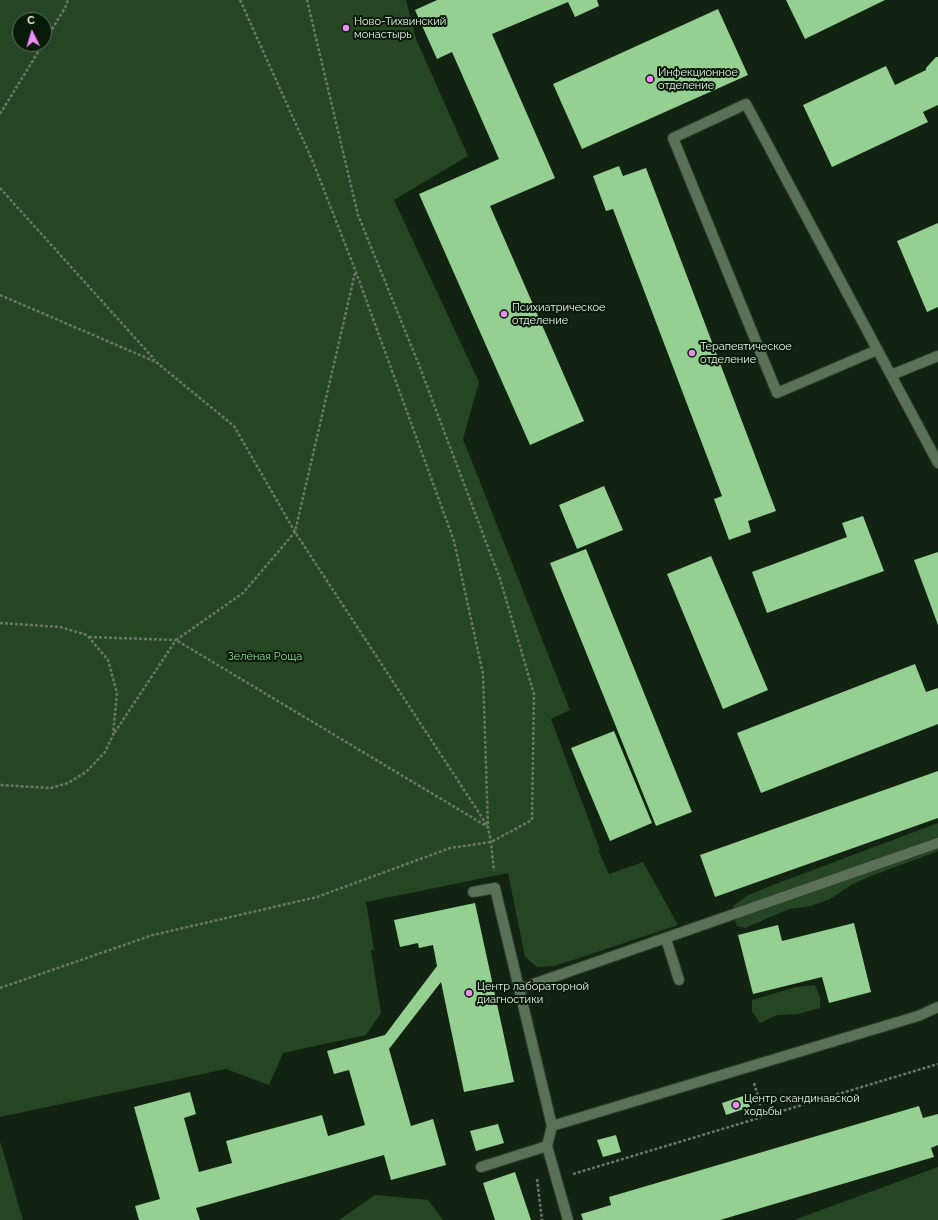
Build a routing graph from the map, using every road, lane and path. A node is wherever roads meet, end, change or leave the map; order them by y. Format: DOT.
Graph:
graph roads {
  1 [pos="68,0"];
  2 [pos="240,0"];
  3 [pos="307,0"];
  4 [pos="52,29"];
  5 [pos="38,52"];
  6 [pos="0,114"];
  7 [pos="0,188"];
  8 [pos="356,272"];
  9 [pos="0,295"];
  10 [pos="878,350"];
  11 [pos="938,356"];
  12 [pos="156,362"];
  13 [pos="891,375"];
  14 [pos="938,463"];
  15 [pos="295,532"];
  16 [pos="0,622"];
  17 [pos="89,637"];
  18 [pos="176,640"];
  19 [pos="113,735"];
  20 [pos="0,785"];
  21 [pos="488,827"];
  22 [pos="491,842"];
  23 [pos="938,843"];
  24 [pos="495,888"];
  25 [pos="473,892"];
  26 [pos="666,939"];
  27 [pos="679,980"];
  28 [pos="0,988"];
  29 [pos="519,989"];
  30 [pos="938,1008"];
  31 [pos="938,1064"];
  32 [pos="749,1066"];
  33 [pos="764,1117"];
  34 [pos="552,1126"];
  35 [pos="547,1146"];
  36 [pos="534,1151"];
  37 [pos="481,1166"];
  38 [pos="557,1179"];
  39 [pos="542,1220"];
  40 [pos="568,1220"];
  1 -- 4 [label="path"];
  2 -- 8 [label="path"];
  3 -- 22 [label="path"];
  5 -- 6 [label="path"];
  7 -- 12 [label="path"];
  8 -- 15 [label="path"];
  8 -- 21 [label="path"];
  9 -- 12 [label="path"];
  10 -- 10 [label="street"];
  10 -- 13 [label="street"];
  11 -- 13 [label="street"];
  12 -- 15 [label="path"];
  13 -- 14 [label="street"];
  15 -- 18 [label="path"];
  15 -- 21 [label="path"];
  16 -- 17 [label="path"];
  17 -- 18 [label="path"];
  17 -- 19 [label="path"];
  18 -- 19 [label="path"];
  18 -- 21 [label="path"];
  19 -- 20 [label="path"];
  21 -- 22 [label="path"];
  22 -- 24 [label="path"];
  22 -- 28 [label="path"];
  23 -- 26 [label="street"];
  24 -- 25 [label="street"];
  24 -- 29 [label="street"];
  26 -- 27 [label="street"];
  26 -- 29 [label="street"];
  29 -- 34 [label="street"];
  30 -- 32 [label="street"];
  31 -- 33 [label="path"];
  32 -- 33 [label="path"];
  32 -- 34 [label="street"];
  33 -- 38 [label="path"];
  34 -- 35 [label="street"];
  35 -- 36 [label="street"];
  35 -- 38 [label="street"];
  36 -- 37 [label="street"];
  36 -- 39 [label="path"];
  38 -- 40 [label="street"];
}
